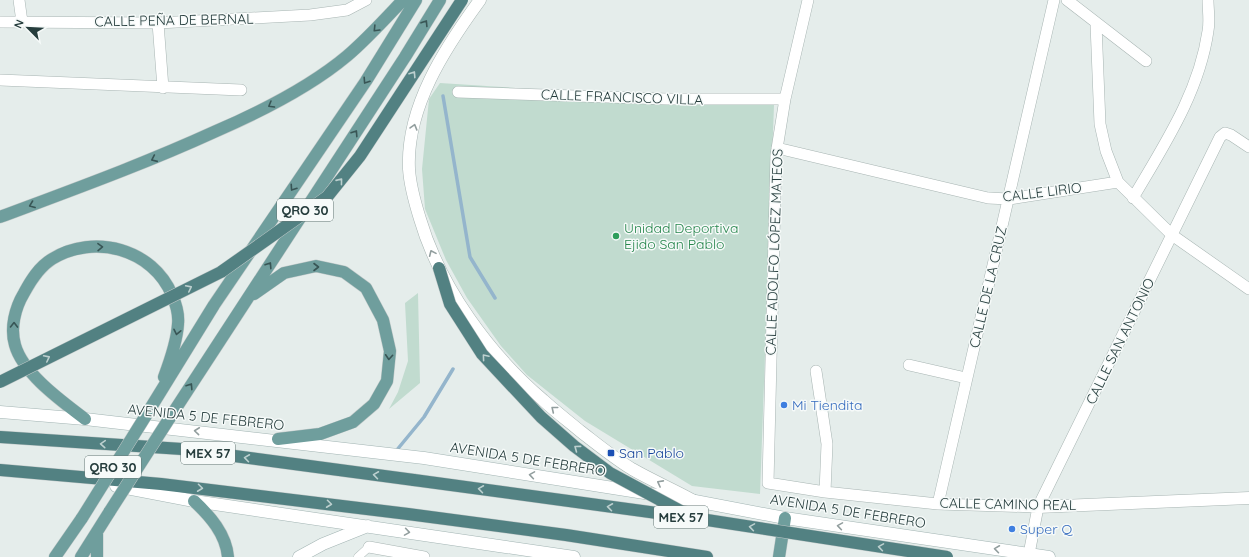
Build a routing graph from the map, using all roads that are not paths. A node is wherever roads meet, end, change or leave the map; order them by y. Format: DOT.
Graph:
graph roads {
  1 [pos="19,0"];
  2 [pos="366,0"];
  3 [pos="403,0"];
  4 [pos="416,0"];
  5 [pos="440,0"];
  6 [pos="462,0"];
  7 [pos="480,0"];
  8 [pos="808,0"];
  9 [pos="1054,0"];
  10 [pos="1067,0"];
  11 [pos="1208,0"];
  12 [pos="0,22"];
  13 [pos="22,22"];
  14 [pos="158,23"];
  15 [pos="1096,24"];
  16 [pos="1146,62"];
  17 [pos="0,80"];
  18 [pos="163,88"];
  19 [pos="241,90"];
  20 [pos="458,92"];
  21 [pos="785,99"];
  22 [pos="1249,147"];
  23 [pos="777,148"];
  24 [pos="1118,182"];
  25 [pos="1132,198"];
  26 [pos="1009,199"];
  27 [pos="0,217"];
  28 [pos="1172,235"];
  29 [pos="439,268"];
  30 [pos="1249,289"];
  31 [pos="230,325"];
  32 [pos="909,365"];
  33 [pos="816,371"];
  34 [pos="966,378"];
  35 [pos="0,382"];
  36 [pos="0,412"];
  37 [pos="146,414"];
  38 [pos="85,419"];
  39 [pos="0,437"];
  40 [pos="278,439"];
  41 [pos="3,471"];
  42 [pos="47,473"];
  43 [pos="768,483"];
  44 [pos="824,492"];
  45 [pos="1249,498"];
  46 [pos="194,501"];
  47 [pos="695,501"];
  48 [pos="938,504"];
  49 [pos="1038,507"];
  50 [pos="694,518"];
  51 [pos="785,518"];
  52 [pos="368,526"];
  53 [pos="97,532"];
  54 [pos="369,547"];
  55 [pos="1029,554"];
  56 [pos="55,557"];
  57 [pos="81,557"];
  58 [pos="97,557"];
  59 [pos="228,557"];
  60 [pos="300,557"];
  61 [pos="358,557"];
  62 [pos="424,557"];
  63 [pos="574,557"];
  64 [pos="707,557"];
  65 [pos="779,557"];
  66 [pos="947,557"];
  67 [pos="1049,557"];
  1 -- 13 [label="street"];
  2 -- 14 [label="street, CALLE PEÑA DE BERNAL"];
  3 -- 27 [label="main road, one-way"];
  4 -- 37 [label="main road, QRO 30, one-way"];
  31 -- 5 [label="main road, QRO 30, one-way"];
  35 -- 6 [label="highway, one-way, bridge"];
  29 -- 7 [label="main road, one-way"];
  8 -- 21 [label="street, CALLE ADOLFO LÓPEZ MATEOS"];
  9 -- 26 [label="street, CALLE DE LA CRUZ"];
  10 -- 15 [label="street"];
  11 -- 25 [label="street"];
  12 -- 13 [label="street, CALLE PEÑA DE BERNAL"];
  13 -- 14 [label="street, CALLE PEÑA DE BERNAL"];
  14 -- 18 [label="street"];
  15 -- 16 [label="street"];
  15 -- 24 [label="street"];
  17 -- 18 [label="street"];
  18 -- 19 [label="street"];
  20 -- 21 [label="street, CALLE FRANCISCO VILLA"];
  21 -- 23 [label="street, CALLE ADOLFO LÓPEZ MATEOS"];
  22 -- 28 [label="street, CALLE SAN ANTONIO"];
  23 -- 26 [label="street, CALLE LIRIO"];
  23 -- 43 [label="street, CALLE ADOLFO LÓPEZ MATEOS"];
  24 -- 25 [label="street"];
  24 -- 26 [label="street, CALLE LIRIO"];
  25 -- 28 [label="street"];
  26 -- 34 [label="street, CALLE DE LA CRUZ"];
  28 -- 30 [label="street"];
  28 -- 49 [label="street, CALLE SAN ANTONIO"];
  47 -- 29 [label="main road, one-way"];
  50 -- 29 [label="highway, one-way, bridge"];
  31 -- 40 [label="main road, one-way"];
  53 -- 31 [label="main road, QRO 30, one-way, bridge"];
  32 -- 34 [label="street"];
  33 -- 44 [label="street"];
  34 -- 48 [label="street, CALLE DE LA CRUZ"];
  36 -- 38 [label="main road, AVENIDA 5 DE FEBRERO"];
  38 -- 37 [label="main road, one-way"];
  37 -- 56 [label="main road, QRO 30, bridge"];
  40 -- 38 [label="main road, AVENIDA 5 DE FEBRERO, one-way"];
  50 -- 39 [label="highway, MEX 57, one-way, bridge"];
  47 -- 40 [label="main road, AVENIDA 5 DE FEBRERO, one-way"];
  41 -- 42 [label="highway"];
  42 -- 46 [label="main road"];
  42 -- 64 [label="highway, one-way"];
  43 -- 44 [label="street, CALLE CAMINO REAL"];
  44 -- 48 [label="street, CALLE CAMINO REAL"];
  45 -- 49 [label="main road, CALLE CAMINO REAL"];
  46 -- 52 [label="main road"];
  46 -- 59 [label="main road"];
  47 -- 51 [label="main road, AVENIDA 5 DE FEBRERO"];
  48 -- 49 [label="street, CALLE CAMINO REAL"];
  49 -- 55 [label="street, CALLE SAN ANTONIO"];
  66 -- 50 [label="highway, MEX 57, one-way, bridge"];
  55 -- 51 [label="main road, AVENIDA 5 DE FEBRERO, one-way"];
  51 -- 65 [label="main road"];
  52 -- 60 [label="main road"];
  52 -- 63 [label="main road, one-way"];
  53 -- 57 [label="main road"];
  53 -- 58 [label="main road"];
  54 -- 61 [label="street"];
  54 -- 62 [label="street"];
  55 -- 67 [label="main road, AVENIDA 5 DE FEBRERO"];
}
